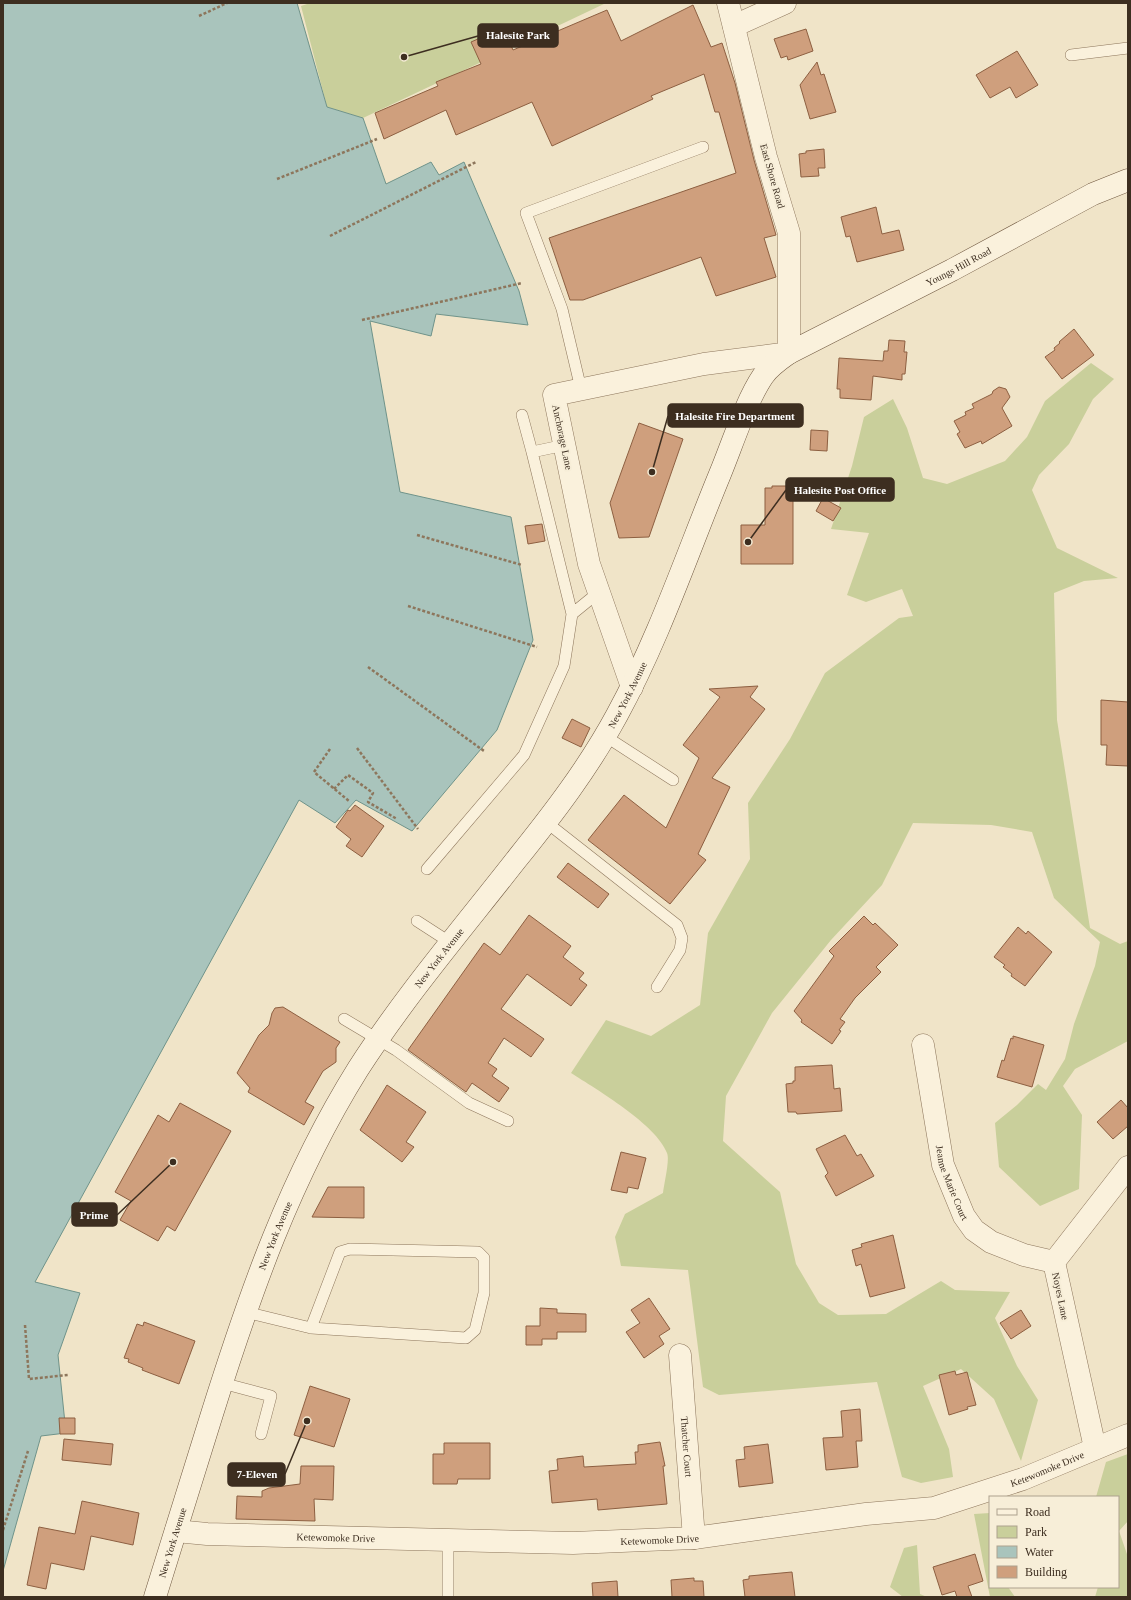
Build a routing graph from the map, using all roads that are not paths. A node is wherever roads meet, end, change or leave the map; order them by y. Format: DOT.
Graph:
graph roads {
  1 [pos="728,3"];
  2 [pos="785,3"];
  3 [pos="734,26"];
  4 [pos="1128,48"];
  5 [pos="1071,55"];
  6 [pos="703,147"];
  7 [pos="1128,180"];
  8 [pos="789,353"];
  9 [pos="581,389"];
  10 [pos="522,415"];
  11 [pos="564,445"];
  12 [pos="532,452"];
  13 [pos="599,592"];
  14 [pos="572,614"];
  15 [pos="632,687"];
  16 [pos="605,736"];
  17 [pos="673,780"];
  18 [pos="546,822"];
  19 [pos="427,869"];
  20 [pos="417,921"];
  21 [pos="451,943"];
  22 [pos="657,987"];
  23 [pos="344,1019"];
  24 [pos="378,1039"];
  25 [pos="923,1045"];
  26 [pos="508,1121"];
  27 [pos="1128,1167"];
  28 [pos="1054,1262"];
  29 [pos="245,1312"];
  30 [pos="311,1328"];
  31 [pos="680,1355"];
  32 [pos="222,1383"];
  33 [pos="261,1434"];
  34 [pos="1128,1435"];
  35 [pos="1095,1448"];
  36 [pos="176,1531"];
  37 [pos="694,1538"];
  38 [pos="448,1540"];
  39 [pos="155,1597"];
  40 [pos="448,1597"];
  1 -- 3 [label="street, East Shore Road"];
  2 -- 3 [label="street"];
  3 -- 8 [label="street, East Shore Road"];
  4 -- 5 [label="lane"];
  6 -- 9 [label="lane"];
  7 -- 8 [label="street, Youngs Hill Road"];
  8 -- 9 [label="street, Anchorage Lane"];
  8 -- 15 [label="street, New York Avenue"];
  9 -- 11 [label="street, Anchorage Lane"];
  10 -- 12 [label="lane"];
  11 -- 12 [label="lane"];
  11 -- 13 [label="street, Anchorage Lane"];
  12 -- 14 [label="lane"];
  13 -- 14 [label="lane"];
  13 -- 15 [label="street, Anchorage Lane"];
  14 -- 19 [label="lane"];
  15 -- 16 [label="street, New York Avenue"];
  16 -- 17 [label="lane"];
  16 -- 18 [label="street, New York Avenue"];
  18 -- 21 [label="street, New York Avenue"];
  18 -- 22 [label="lane"];
  20 -- 21 [label="lane"];
  21 -- 24 [label="street, New York Avenue"];
  23 -- 24 [label="lane"];
  24 -- 26 [label="lane"];
  24 -- 29 [label="street, New York Avenue"];
  25 -- 28 [label="street, Jeanne Marie Court"];
  27 -- 28 [label="street, Noyes Lane"];
  28 -- 35 [label="street, Noyes Lane"];
  29 -- 30 [label="lane"];
  29 -- 32 [label="street, New York Avenue"];
  30 -- 30 [label="lane"];
  31 -- 37 [label="street, Thatcher Court"];
  32 -- 33 [label="lane"];
  32 -- 36 [label="street, New York Avenue"];
  34 -- 35 [label="street, Ketewomoke Drive"];
  35 -- 37 [label="street, Ketewomoke Drive"];
  36 -- 38 [label="street, Ketewomoke Drive"];
  36 -- 39 [label="street, New York Avenue"];
  37 -- 38 [label="street, Ketewomoke Drive"];
  38 -- 40 [label="lane"];
}
